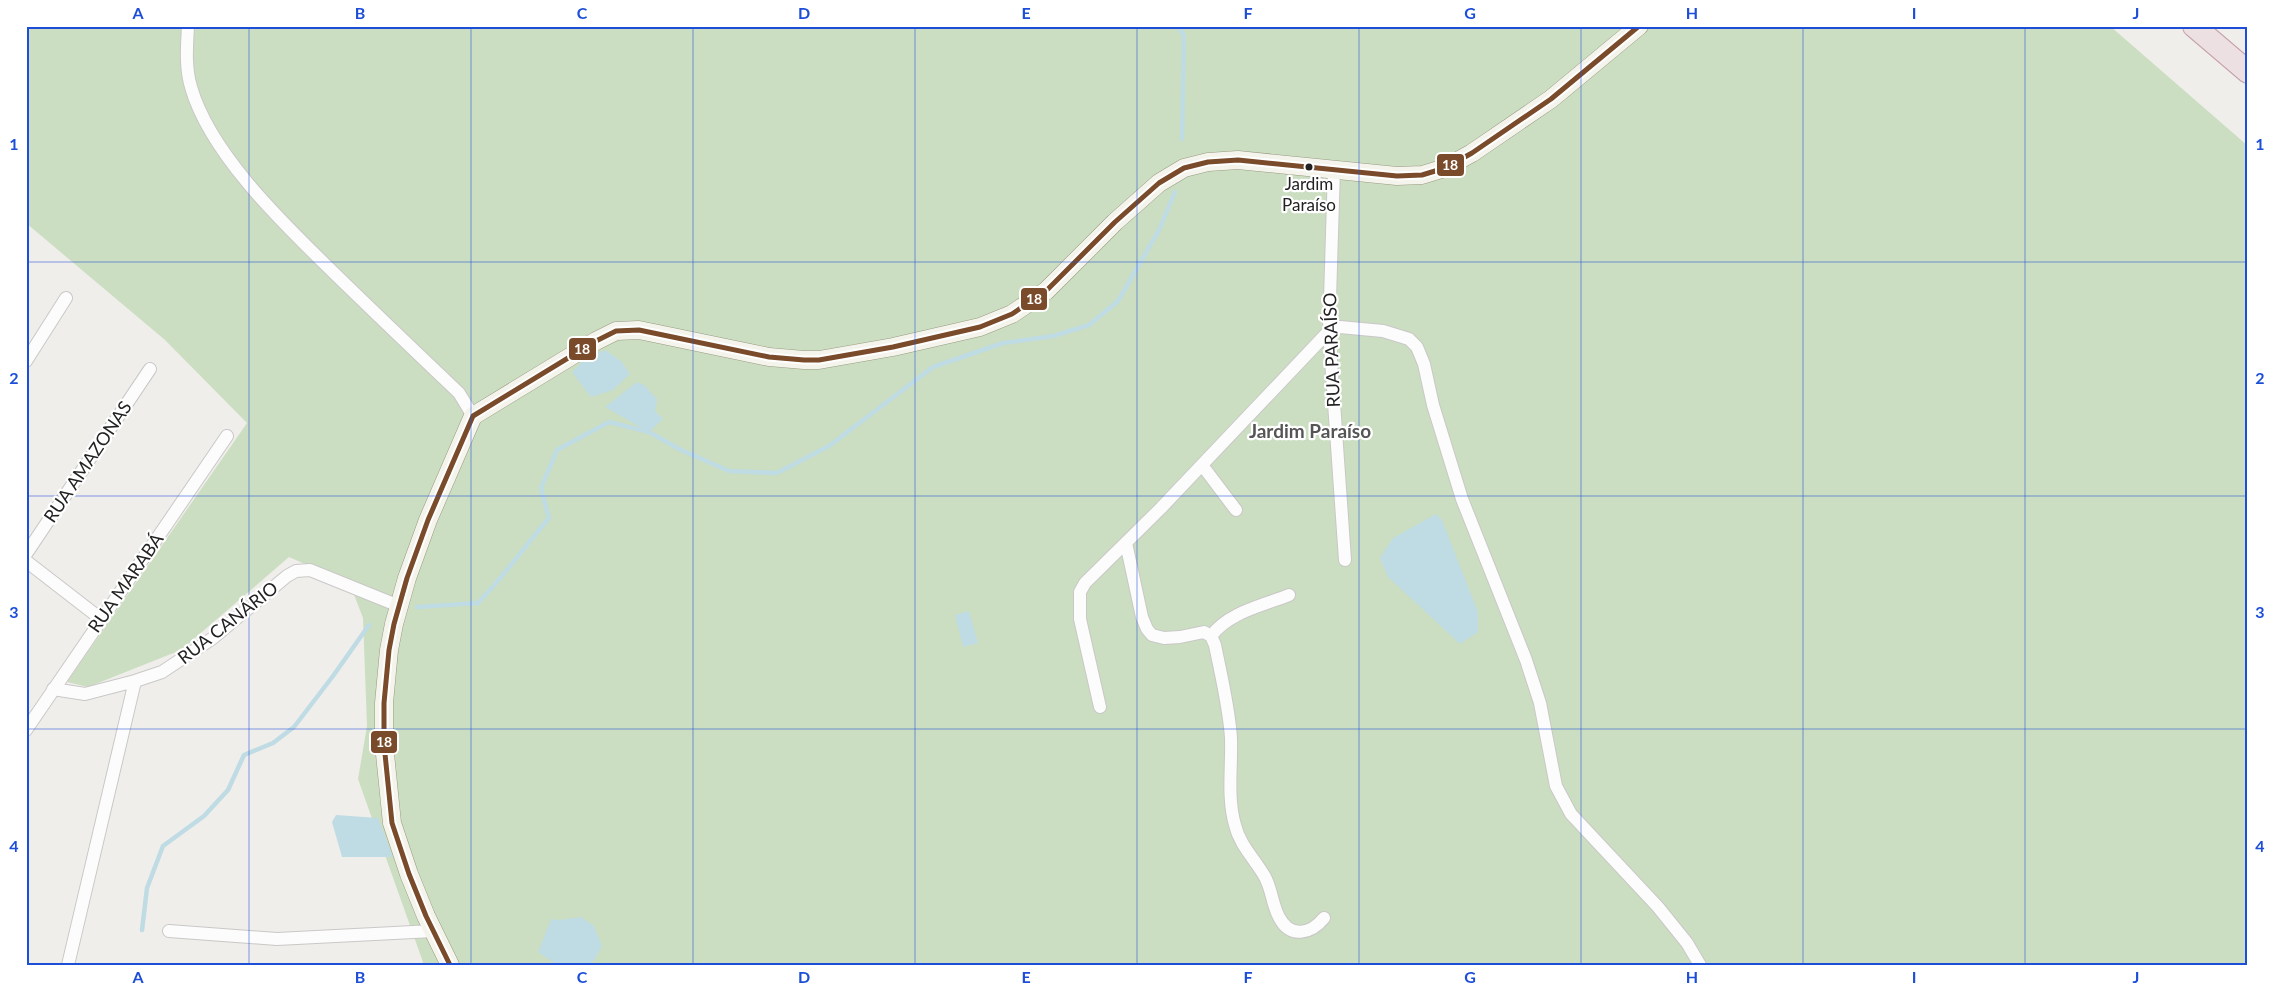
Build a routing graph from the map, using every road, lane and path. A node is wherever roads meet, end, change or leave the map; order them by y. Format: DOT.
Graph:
graph roads {
  1 [pos="188,26"];
  2 [pos="1639,26"];
  3 [pos="2194,26"];
  4 [pos="2248,72"];
  5 [pos="1334,169"];
  6 [pos="66,298"];
  7 [pos="1329,331"];
  8 [pos="26,361"];
  9 [pos="150,369"];
  10 [pos="473,416"];
  11 [pos="227,436"];
  12 [pos="1202,465"];
  13 [pos="1236,510"];
  14 [pos="1126,543"];
  15 [pos="26,554"];
  16 [pos="1345,560"];
  17 [pos="26,561"];
  18 [pos="1289,595"];
  19 [pos="398,606"];
  20 [pos="101,619"];
  21 [pos="1211,636"];
  22 [pos="135,681"];
  23 [pos="53,689"];
  24 [pos="1100,707"];
  25 [pos="26,730"];
  26 [pos="1324,918"];
  27 [pos="168,930"];
  28 [pos="433,931"];
  29 [pos="68,965"];
  30 [pos="450,965"];
  31 [pos="1700,965"];
  1 -- 10 [label="street"];
  2 -- 5 [label="main road"];
  3 -- 4 [label="highway"];
  5 -- 7 [label="street, RUA PARAÍSO"];
  5 -- 10 [label="main road"];
  6 -- 8 [label="street"];
  7 -- 12 [label="street"];
  7 -- 16 [label="street, RUA PARAÍSO"];
  7 -- 31 [label="street"];
  9 -- 15 [label="street, RUA AMAZONAS"];
  10 -- 19 [label="main road"];
  11 -- 20 [label="street, RUA MARABÁ"];
  12 -- 13 [label="street"];
  12 -- 14 [label="street"];
  14 -- 21 [label="street"];
  14 -- 24 [label="street"];
  17 -- 20 [label="street"];
  18 -- 21 [label="street"];
  19 -- 22 [label="street, RUA CANÁRIO"];
  19 -- 28 [label="main road"];
  20 -- 23 [label="street, RUA MARABÁ"];
  21 -- 26 [label="street"];
  22 -- 23 [label="street, RUA CANÁRIO"];
  22 -- 29 [label="street"];
  23 -- 25 [label="street, RUA MARABÁ"];
  27 -- 28 [label="street"];
  28 -- 30 [label="main road"];
}
